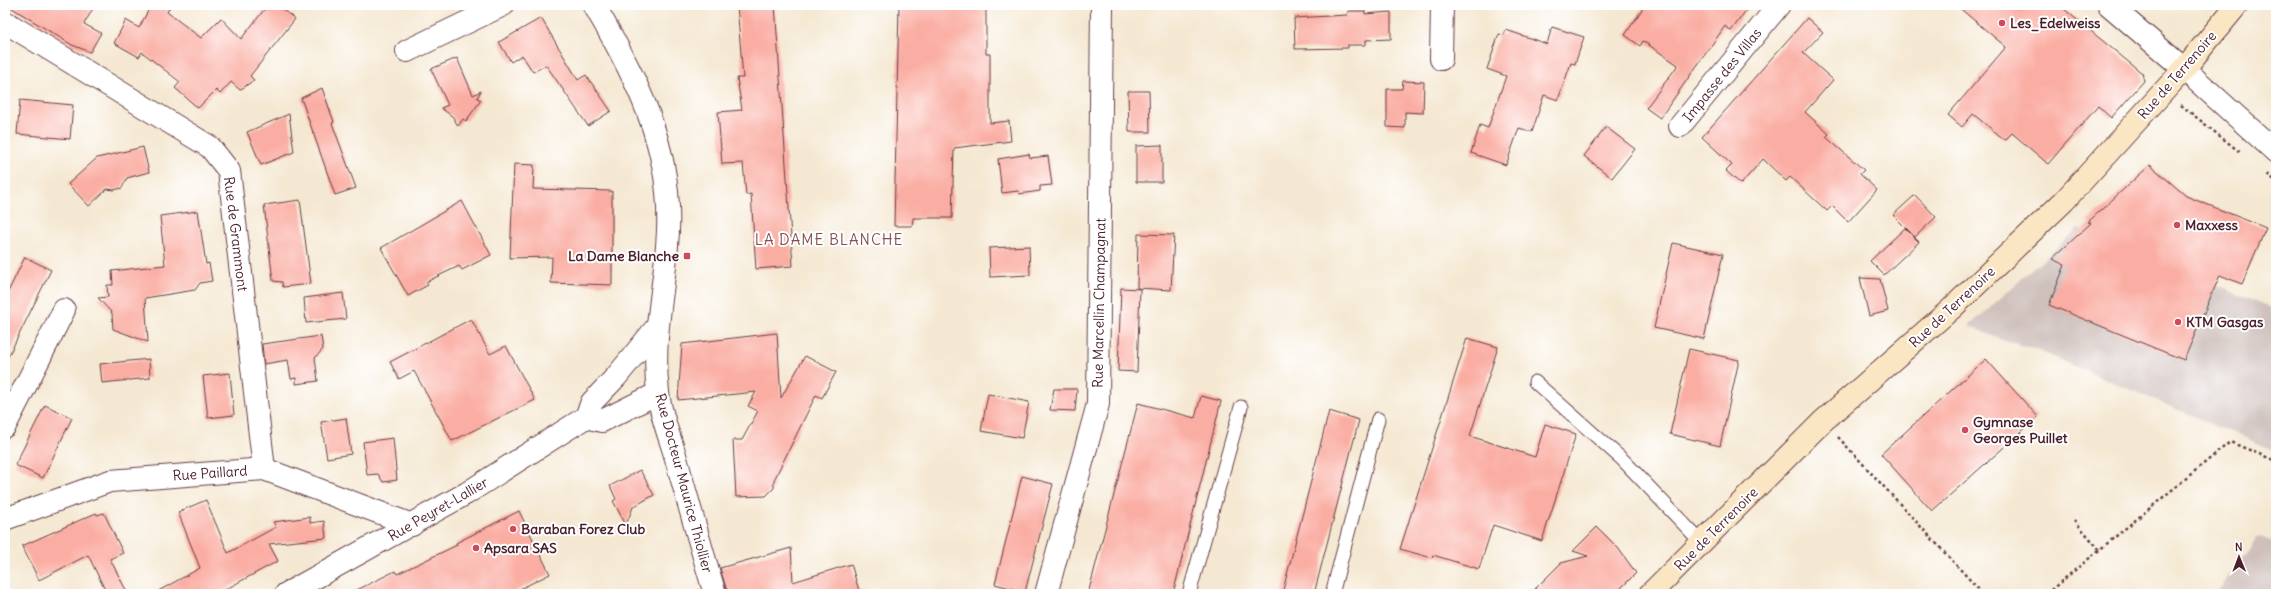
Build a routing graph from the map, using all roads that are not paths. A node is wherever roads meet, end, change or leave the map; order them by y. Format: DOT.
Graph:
graph roads {
  1 [pos="503,5"];
  2 [pos="594,5"];
  3 [pos="1102,5"];
  4 [pos="1442,5"];
  5 [pos="1779,5"];
  6 [pos="2109,5"];
  7 [pos="2237,5"];
  8 [pos="5,22"];
  9 [pos="407,52"];
  10 [pos="1441,60"];
  11 [pos="2184,69"];
  12 [pos="1680,126"];
  13 [pos="2276,152"];
  14 [pos="64,310"];
  15 [pos="656,328"];
  16 [pos="1535,382"];
  17 [pos="658,393"];
  18 [pos="1241,407"];
  19 [pos="586,417"];
  20 [pos="1378,419"];
  21 [pos="5,426"];
  22 [pos="264,469"];
  23 [pos="5,519"];
  24 [pos="412,525"];
  25 [pos="1702,543"];
  26 [pos="286,594"];
  27 [pos="715,594"];
  28 [pos="1046,594"];
  29 [pos="1189,594"];
  30 [pos="1332,594"];
  31 [pos="1650,594"];
  1 -- 9 [label="street"];
  2 -- 15 [label="street, Rue Docteur Maurice Thiollier"];
  3 -- 28 [label="street, Rue Marcellin Champagnat"];
  4 -- 10 [label="street"];
  5 -- 12 [label="street, Impasse des Villas"];
  6 -- 11 [label="street"];
  7 -- 11 [label="street, Rue de Terrenoire"];
  8 -- 22 [label="street, Rue de Grammont"];
  11 -- 13 [label="street"];
  11 -- 25 [label="street, Rue de Terrenoire"];
  14 -- 21 [label="street"];
  15 -- 17 [label="street, Rue Docteur Maurice Thiollier"];
  15 -- 19 [label="street"];
  16 -- 25 [label="lane"];
  17 -- 19 [label="street"];
  17 -- 27 [label="street, Rue Docteur Maurice Thiollier"];
  18 -- 29 [label="lane"];
  19 -- 24 [label="street, Rue Peyret-Lallier"];
  20 -- 30 [label="lane"];
  22 -- 23 [label="street, Rue Paillard"];
  22 -- 24 [label="street, Rue Paillard"];
  24 -- 26 [label="street, Rue Peyret-Lallier"];
  25 -- 31 [label="street, Rue de Terrenoire"];
}
